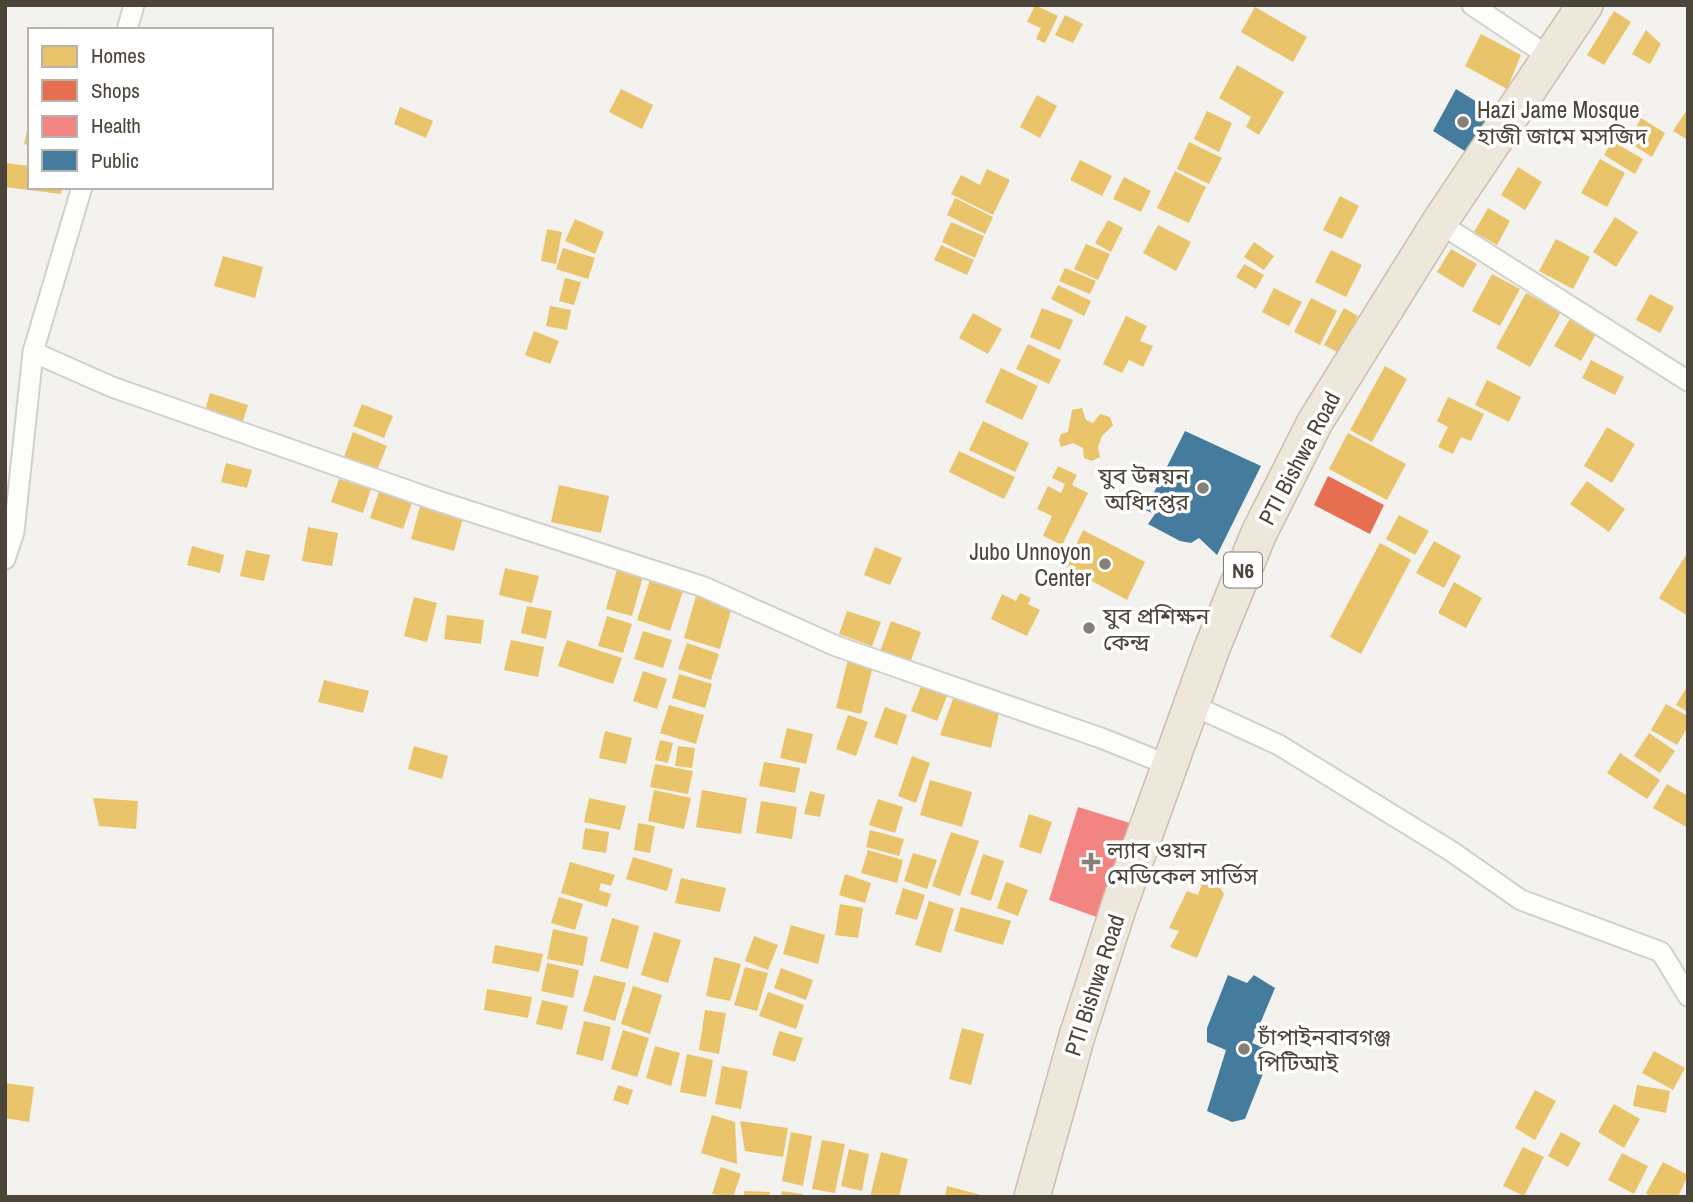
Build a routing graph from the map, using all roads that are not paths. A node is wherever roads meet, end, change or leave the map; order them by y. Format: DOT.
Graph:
graph roads {
  1 [pos="134,5"];
  2 [pos="1472,5"];
  3 [pos="1585,5"];
  4 [pos="128,28"];
  5 [pos="1551,58"];
  6 [pos="81,189"];
  7 [pos="1439,223"];
  8 [pos="33,352"];
  9 [pos="1688,381"];
  10 [pos="5,559"];
  11 [pos="1192,705"];
  12 [pos="1171,766"];
  13 [pos="1688,996"];
  14 [pos="1032,1197"];
  1 -- 4 [label="street"];
  2 -- 5 [label="street"];
  3 -- 5 [label="highway, PTI Bishwa Road / N6"];
  5 -- 7 [label="highway, PTI Bishwa Road / N6"];
  6 -- 8 [label="street"];
  7 -- 9 [label="street"];
  7 -- 11 [label="highway, PTI Bishwa Road / N6"];
  8 -- 10 [label="street"];
  8 -- 12 [label="street"];
  11 -- 12 [label="highway, PTI Bishwa Road / N6"];
  11 -- 13 [label="street"];
  12 -- 14 [label="highway, PTI Bishwa Road / N6"];
}
